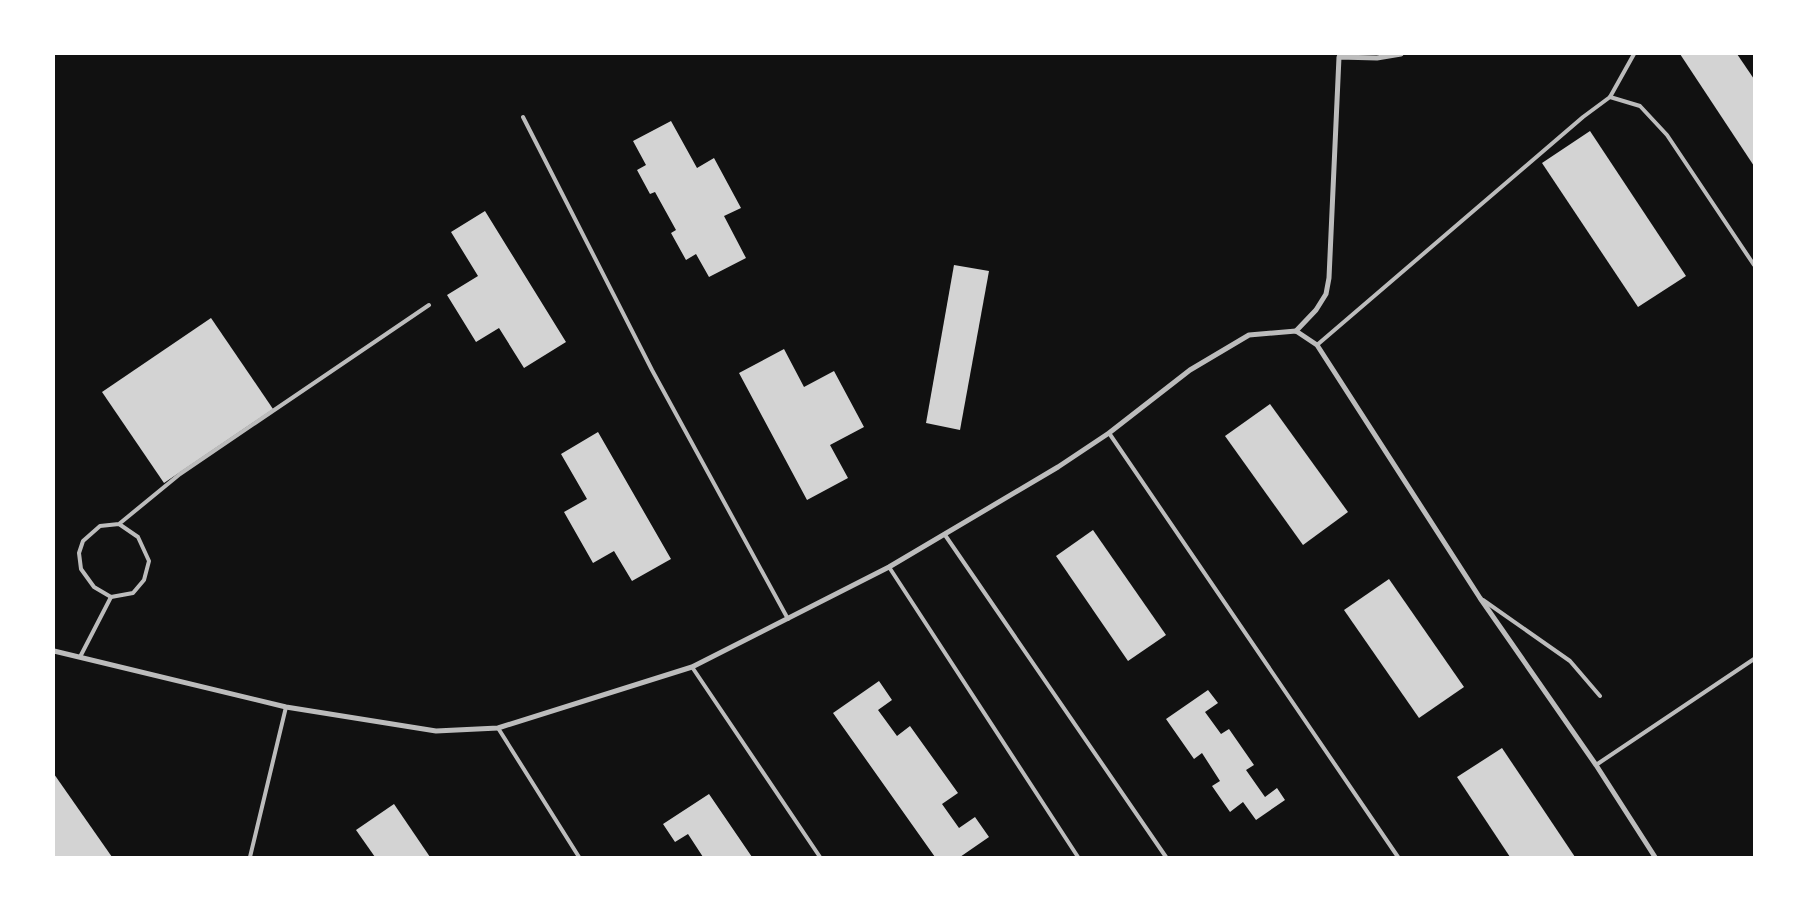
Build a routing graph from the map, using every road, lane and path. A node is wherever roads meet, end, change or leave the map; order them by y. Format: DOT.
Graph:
graph roads {
  1 [pos="1401,54"];
  2 [pos="1634,54"];
  3 [pos="1610,98"];
  4 [pos="524,117"];
  5 [pos="1754,265"];
  6 [pos="429,305"];
  7 [pos="1296,331"];
  8 [pos="1317,345"];
  9 [pos="1109,432"];
  10 [pos="119,524"];
  11 [pos="945,535"];
  12 [pos="889,567"];
  13 [pos="111,597"];
  14 [pos="1480,598"];
  15 [pos="788,619"];
  16 [pos="54,650"];
  17 [pos="80,657"];
  18 [pos="1754,659"];
  19 [pos="692,666"];
  20 [pos="1600,696"];
  21 [pos="286,707"];
  22 [pos="498,728"];
  23 [pos="1596,765"];
  24 [pos="250,857"];
  25 [pos="579,857"];
  26 [pos="820,857"];
  27 [pos="1078,857"];
  28 [pos="1166,857"];
  29 [pos="1398,857"];
  30 [pos="1655,857"];
  1 -- 7 [label="street"];
  2 -- 3 [label="lane"];
  3 -- 5 [label="lane"];
  3 -- 8 [label="lane"];
  4 -- 15 [label="lane"];
  6 -- 10 [label="lane"];
  7 -- 8 [label="street"];
  7 -- 9 [label="street"];
  8 -- 14 [label="street"];
  9 -- 11 [label="street"];
  9 -- 29 [label="lane"];
  10 -- 13 [label="lane"];
  10 -- 13 [label="lane"];
  11 -- 12 [label="street"];
  11 -- 28 [label="lane"];
  12 -- 15 [label="street"];
  12 -- 27 [label="lane"];
  13 -- 17 [label="lane"];
  14 -- 20 [label="lane"];
  14 -- 23 [label="street"];
  15 -- 19 [label="street"];
  16 -- 17 [label="street"];
  17 -- 21 [label="street"];
  18 -- 23 [label="lane"];
  19 -- 22 [label="street"];
  19 -- 26 [label="lane"];
  21 -- 22 [label="street"];
  21 -- 24 [label="lane"];
  22 -- 25 [label="lane"];
  23 -- 30 [label="street"];
}
